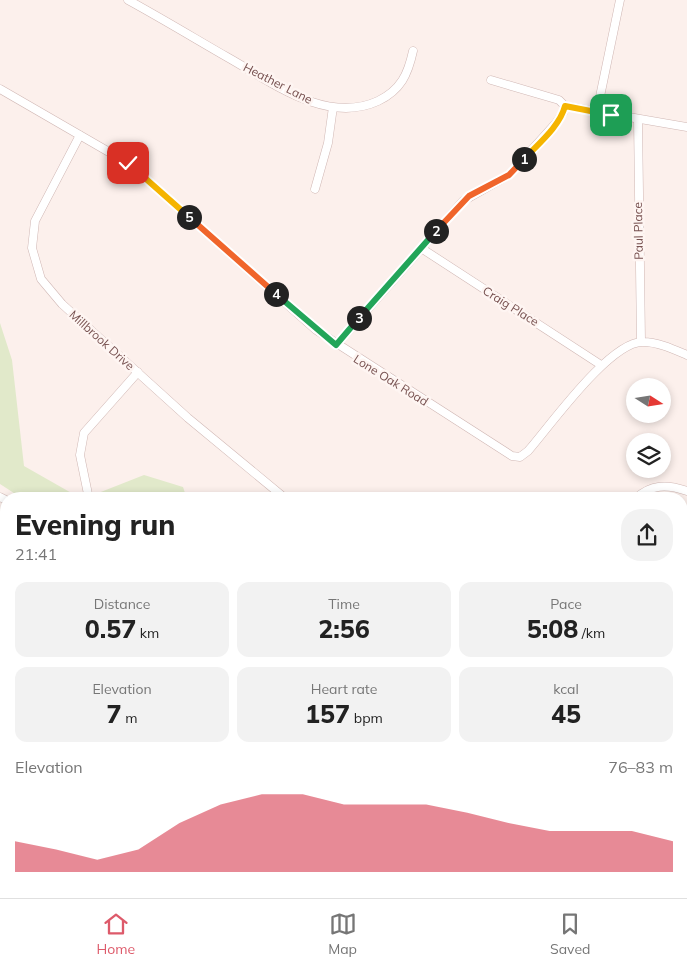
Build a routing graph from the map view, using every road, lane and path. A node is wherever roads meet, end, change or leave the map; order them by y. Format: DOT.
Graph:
graph roads {
  1 [pos="128,0"];
  2 [pos="620,0"];
  3 [pos="414,51"];
  4 [pos="491,80"];
  5 [pos="0,89"];
  6 [pos="565,106"];
  7 [pos="333,107"];
  8 [pos="597,111"];
  9 [pos="638,120"];
  10 [pos="687,127"];
  11 [pos="80,135"];
  12 [pos="315,189"];
  13 [pos="421,248"];
  14 [pos="641,342"];
  15 [pos="336,345"];
  16 [pos="687,355"];
  17 [pos="601,365"];
  18 [pos="138,372"];
  19 [pos="687,491"];
  20 [pos="88,492"];
  21 [pos="278,492"];
  22 [pos="643,492"];
  1 -- 7 [label="street, Heather Lane"];
  2 -- 8 [label="street"];
  3 -- 7 [label="street, Heather Lane"];
  4 -- 6 [label="street"];
  5 -- 11 [label="street, Lone Oak Road"];
  6 -- 8 [label="street"];
  6 -- 13 [label="street"];
  7 -- 12 [label="street"];
  8 -- 9 [label="street"];
  9 -- 10 [label="street"];
  9 -- 14 [label="street, Paul Place"];
  11 -- 15 [label="street, Lone Oak Road"];
  11 -- 18 [label="street, Millbrook Drive"];
  13 -- 15 [label="street"];
  13 -- 17 [label="street, Craig Place"];
  14 -- 16 [label="street"];
  14 -- 17 [label="street, Lone Oak Road"];
  15 -- 17 [label="street, Lone Oak Road"];
  18 -- 20 [label="street"];
  18 -- 21 [label="street, Millbrook Drive"];
  19 -- 22 [label="street"];
}
